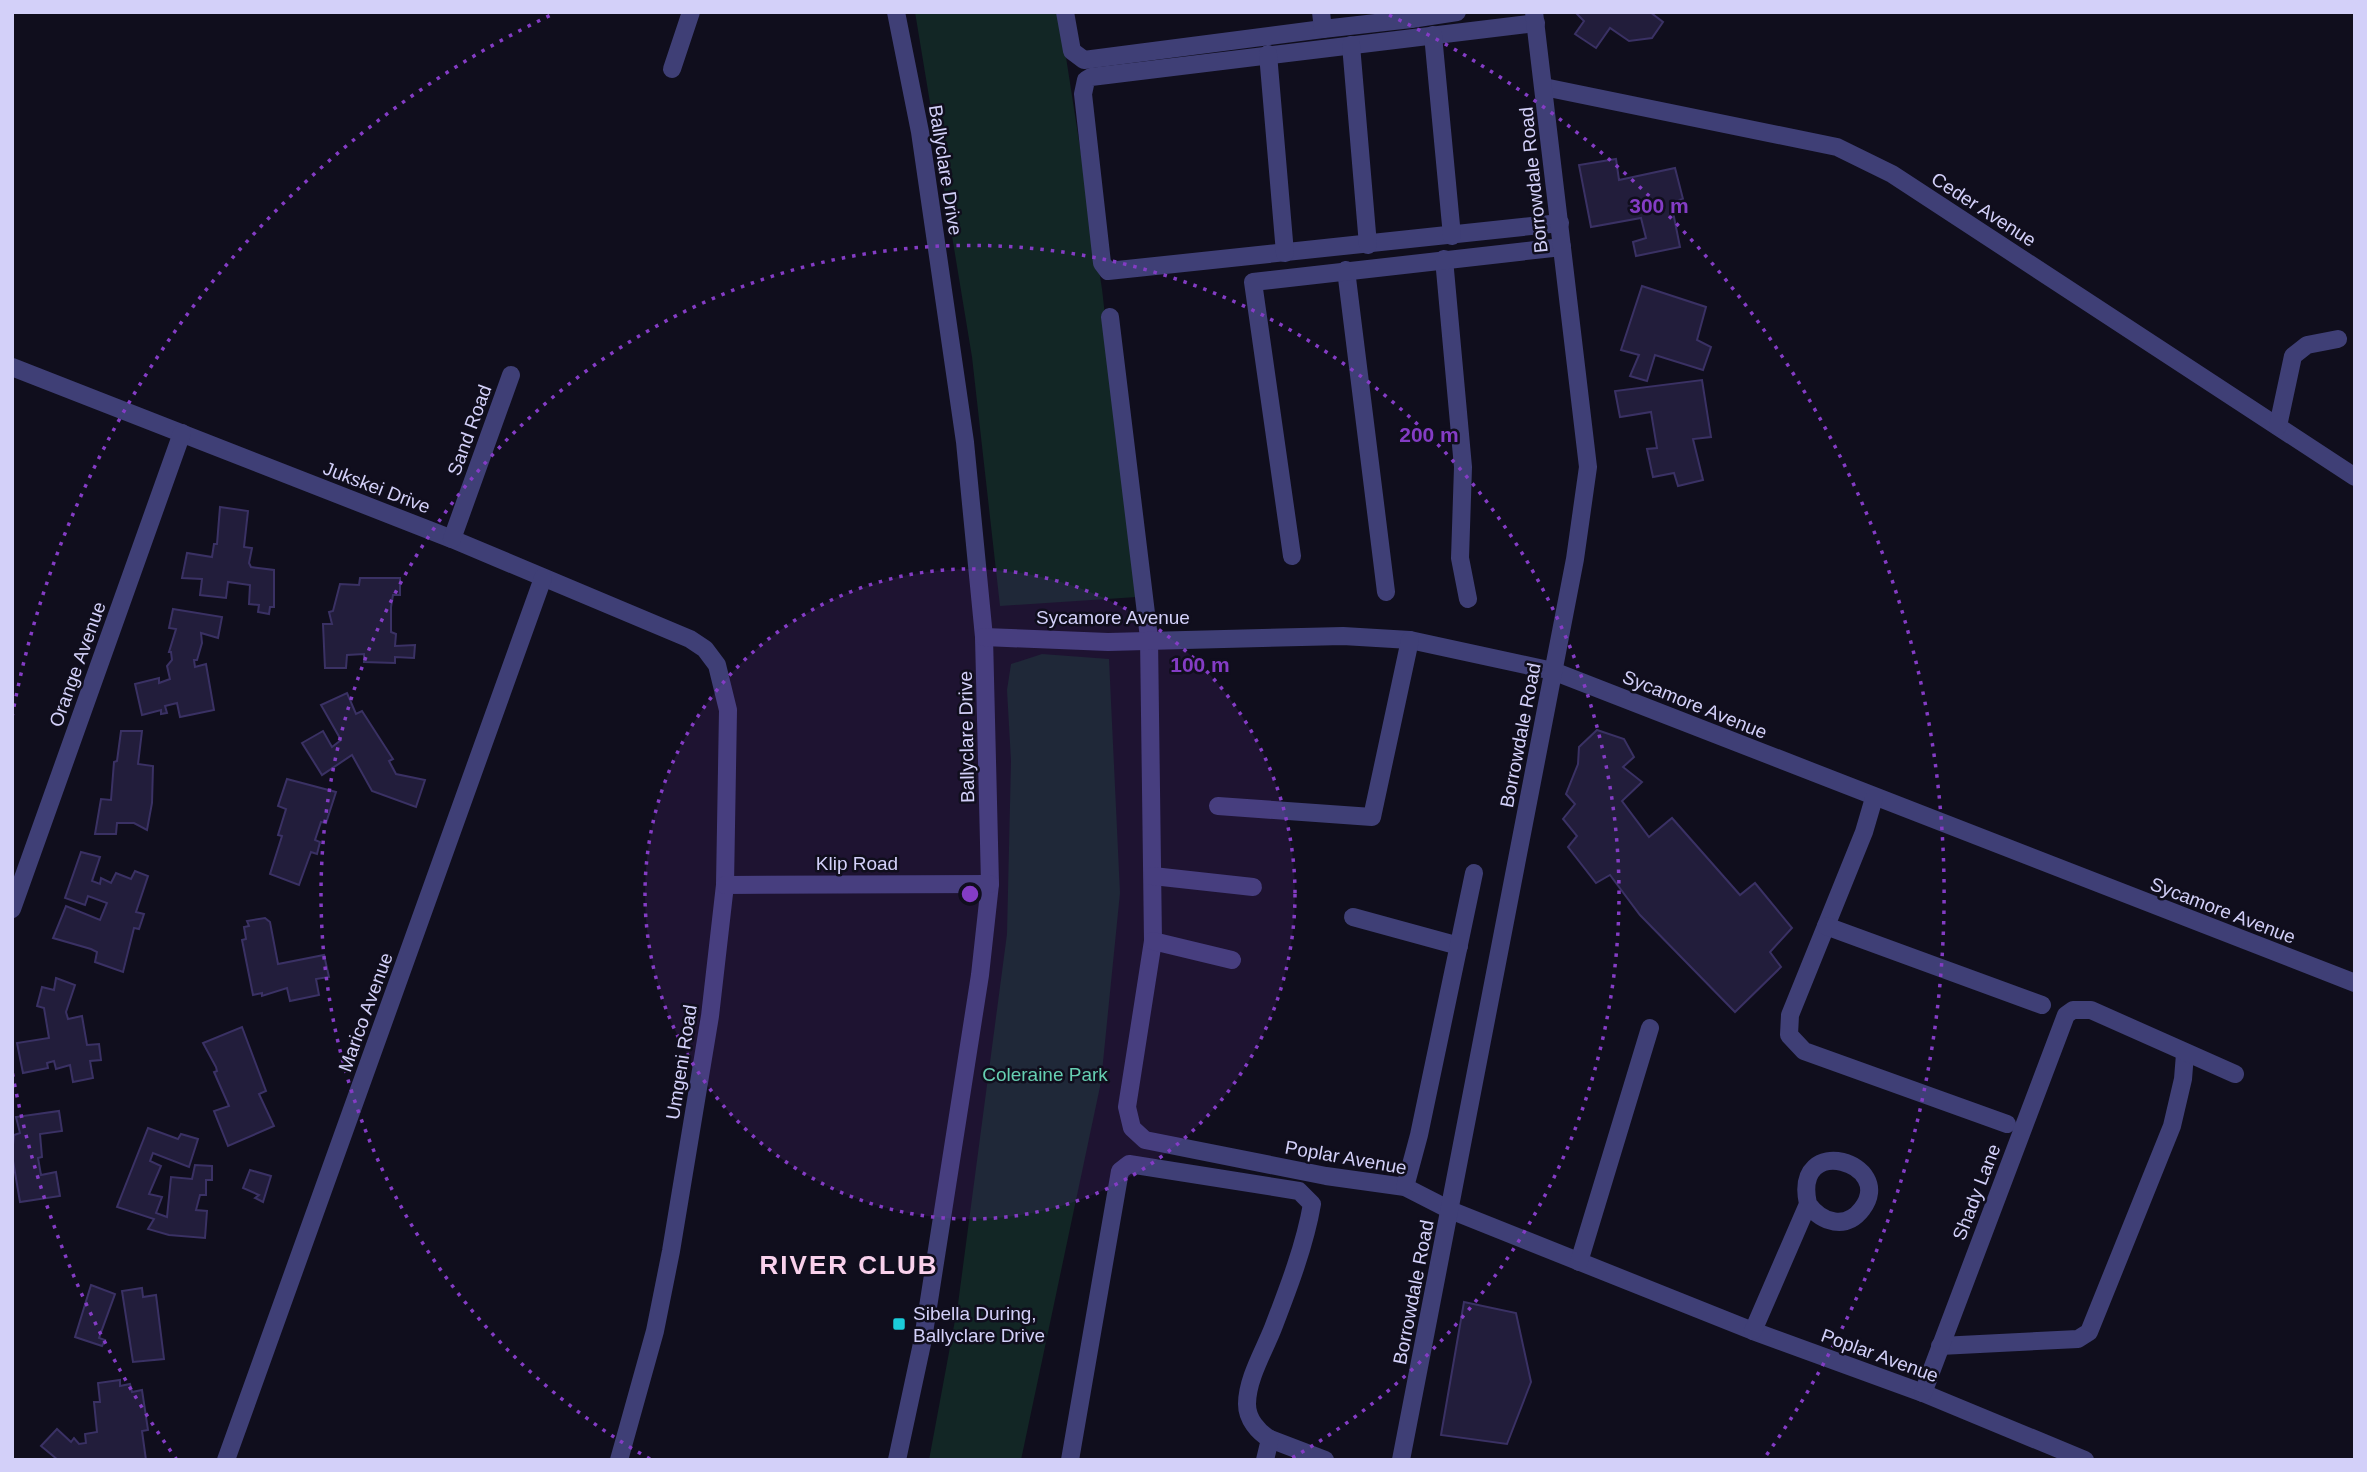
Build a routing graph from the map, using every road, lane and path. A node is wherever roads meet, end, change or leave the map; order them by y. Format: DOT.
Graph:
graph roads {
  1 [pos="691,12"];
  2 [pos="896,12"];
  3 [pos="1065,12"];
  4 [pos="1457,12"];
  5 [pos="1410,15"];
  6 [pos="1535,18"];
  7 [pos="1322,21"];
  8 [pos="1433,35"];
  9 [pos="1351,45"];
  10 [pos="1268,54"];
  11 [pos="672,69"];
  12 [pos="1544,87"];
  13 [pos="1560,223"];
  14 [pos="1452,236"];
  15 [pos="1368,245"];
  16 [pos="1562,247"];
  17 [pos="1284,253"];
  18 [pos="1444,259"];
  19 [pos="1346,270"];
  20 [pos="1110,317"];
  21 [pos="2338,339"];
  22 [pos="12,367"];
  23 [pos="511,375"];
  24 [pos="2278,426"];
  25 [pos="182,433"];
  26 [pos="2355,477"];
  27 [pos="452,539"];
  28 [pos="1292,556"];
  29 [pos="543,578"];
  30 [pos="1386,592"];
  31 [pos="1468,599"];
  32 [pos="984,637"];
  33 [pos="1149,638"];
  34 [pos="1409,640"];
  35 [pos="717,664"];
  36 [pos="1553,671"];
  37 [pos="1874,798"];
  38 [pos="1218,806"];
  39 [pos="1474,873"];
  40 [pos="1153,876"];
  41 [pos="990,884"];
  42 [pos="725,885"];
  43 [pos="1253,887"];
  44 [pos="12,909"];
  45 [pos="1353,916"];
  46 [pos="1826,926"];
  47 [pos="1153,941"];
  48 [pos="1459,946"];
  49 [pos="1232,960"];
  50 [pos="2355,983"];
  51 [pos="2042,1005"];
  52 [pos="1650,1028"];
  53 [pos="2185,1054"];
  54 [pos="2235,1074"];
  55 [pos="2007,1124"];
  56 [pos="1405,1187"];
  57 [pos="1808,1204"];
  58 [pos="1450,1210"];
  59 [pos="1579,1262"];
  60 [pos="1753,1331"];
  61 [pos="1941,1346"];
  62 [pos="1923,1393"];
  63 [pos="1270,1438"];
  64 [pos="2037,1451"];
  65 [pos="226,1460"];
  66 [pos="619,1460"];
  67 [pos="897,1460"];
  68 [pos="1070,1460"];
  69 [pos="1265,1460"];
  70 [pos="1325,1460"];
  71 [pos="1401,1460"];
  72 [pos="2085,1460"];
  1 -- 11 [label="street"];
  2 -- 32 [label="street, Ballyclare Drive"];
  3 -- 7 [label="street"];
  4 -- 5 [label="street"];
  5 -- 7 [label="street"];
  6 -- 8 [label="street"];
  6 -- 12 [label="street, Borrowdale Road"];
  8 -- 9 [label="street"];
  8 -- 14 [label="street"];
  9 -- 10 [label="street"];
  9 -- 15 [label="street"];
  10 -- 17 [label="street"];
  10 -- 17 [label="street"];
  12 -- 13 [label="street, Borrowdale Road"];
  12 -- 24 [label="street, Ceder Avenue"];
  13 -- 14 [label="street"];
  13 -- 16 [label="street, Borrowdale Road"];
  14 -- 15 [label="street"];
  15 -- 17 [label="street"];
  16 -- 18 [label="street"];
  16 -- 36 [label="street, Borrowdale Road"];
  18 -- 19 [label="street"];
  18 -- 31 [label="street"];
  19 -- 28 [label="street"];
  19 -- 30 [label="street"];
  20 -- 33 [label="street, Poplar Avenue"];
  21 -- 24 [label="street"];
  22 -- 25 [label="street, Jukskei Drive"];
  23 -- 27 [label="street, Sand Road"];
  24 -- 26 [label="street, Ceder Avenue"];
  25 -- 27 [label="street, Jukskei Drive"];
  25 -- 44 [label="street, Orange Avenue"];
  27 -- 29 [label="street, Jukskei Drive"];
  29 -- 35 [label="street, Jukskei Drive"];
  29 -- 65 [label="street, Marico Avenue"];
  32 -- 33 [label="street, Sycamore Avenue"];
  32 -- 41 [label="street, Ballyclare Drive"];
  33 -- 34 [label="street, Sycamore Avenue"];
  33 -- 40 [label="street, Poplar Avenue"];
  34 -- 36 [label="street, Sycamore Avenue"];
  34 -- 38 [label="street"];
  35 -- 42 [label="street, Umgeni Road"];
  36 -- 37 [label="street, Sycamore Avenue"];
  36 -- 58 [label="street, Borrowdale Road"];
  37 -- 46 [label="street"];
  37 -- 50 [label="street, Sycamore Avenue"];
  39 -- 48 [label="street"];
  40 -- 43 [label="street"];
  40 -- 47 [label="street, Poplar Avenue"];
  41 -- 42 [label="street, Klip Road"];
  41 -- 67 [label="street, Ballyclare Drive"];
  42 -- 66 [label="street, Umgeni Road"];
  45 -- 48 [label="street"];
  46 -- 51 [label="street"];
  46 -- 55 [label="street"];
  47 -- 49 [label="street"];
  47 -- 56 [label="street, Poplar Avenue"];
  48 -- 56 [label="street"];
  52 -- 59 [label="street"];
  53 -- 54 [label="street"];
  53 -- 61 [label="street"];
  53 -- 61 [label="street, Shady Lane"];
  56 -- 58 [label="street, Poplar Avenue"];
  57 -- 60 [label="street"];
  58 -- 59 [label="street, Poplar Avenue"];
  58 -- 71 [label="street, Borrowdale Road"];
  59 -- 60 [label="street, Poplar Avenue"];
  60 -- 62 [label="street, Poplar Avenue"];
  61 -- 62 [label="street, Shady Lane"];
  62 -- 64 [label="street, Poplar Avenue"];
  63 -- 68 [label="street"];
  63 -- 69 [label="street"];
  63 -- 70 [label="street"];
  64 -- 72 [label="street, Poplar Avenue"];
}
